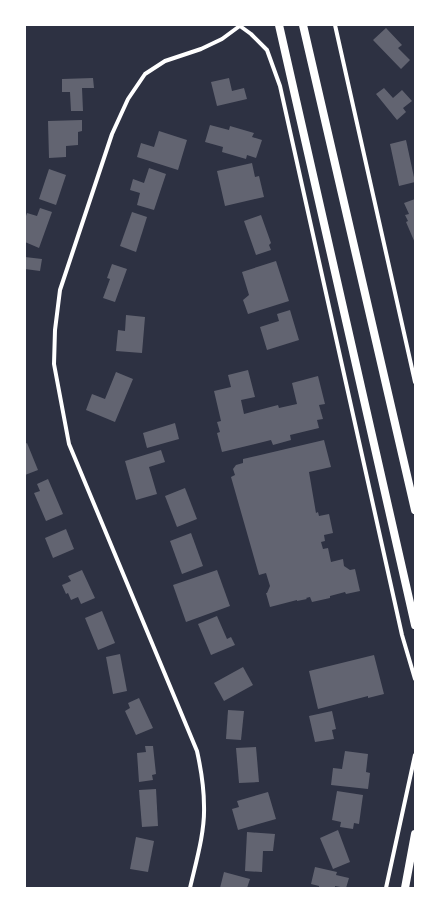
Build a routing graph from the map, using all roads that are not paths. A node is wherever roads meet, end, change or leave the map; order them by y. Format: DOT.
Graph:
graph roads {
  1 [pos="279,25"];
  2 [pos="303,25"];
  3 [pos="335,25"];
  4 [pos="240,26"];
  5 [pos="415,382"];
  6 [pos="415,510"];
  7 [pos="415,625"];
  8 [pos="415,680"];
  9 [pos="415,755"];
  10 [pos="415,834"];
  11 [pos="190,888"];
  12 [pos="386,888"];
  13 [pos="405,888"];
  1 -- 7 [label="main road"];
  2 -- 6 [label="main road"];
  3 -- 5 [label="street"];
  4 -- 8 [label="street"];
  4 -- 11 [label="street"];
  9 -- 12 [label="street"];
  10 -- 13 [label="main road"];
}
